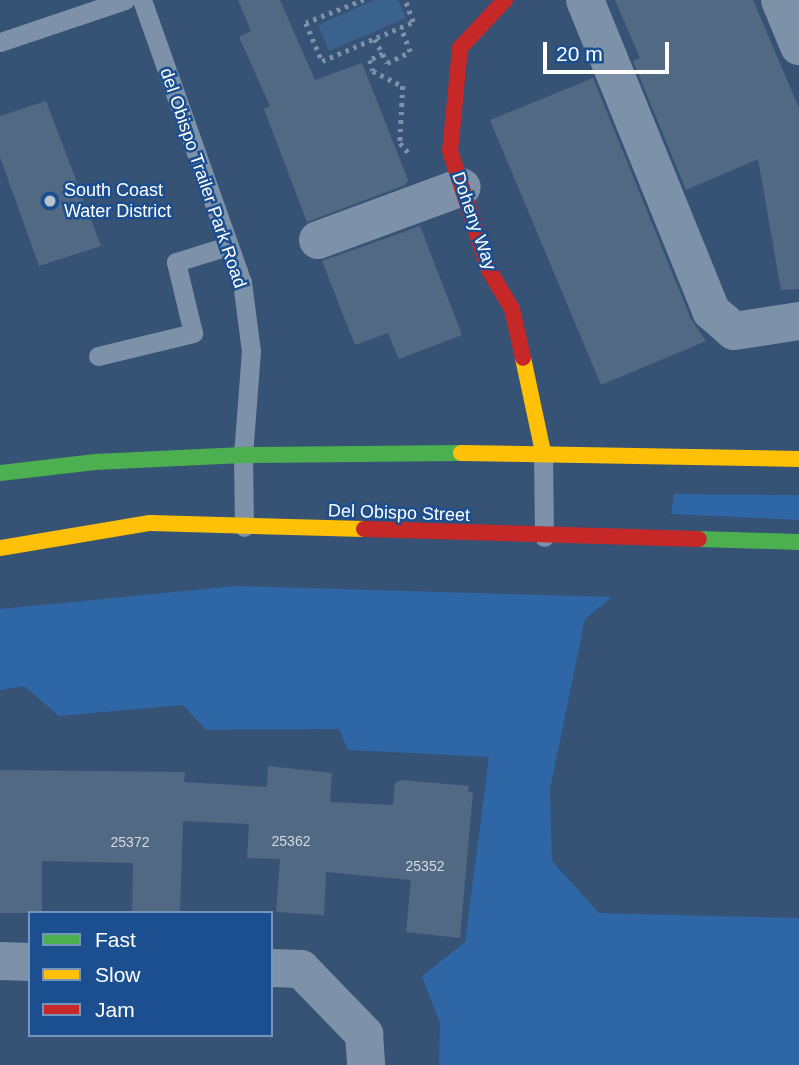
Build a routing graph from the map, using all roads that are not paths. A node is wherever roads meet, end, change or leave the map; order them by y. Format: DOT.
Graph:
graph roads {
  1 [pos="125,0"];
  2 [pos="142,0"];
  3 [pos="505,0"];
  4 [pos="585,0"];
  5 [pos="780,0"];
  6 [pos="0,42"];
  7 [pos="799,46"];
  8 [pos="462,187"];
  9 [pos="318,240"];
  10 [pos="228,246"];
  11 [pos="799,321"];
  12 [pos="98,356"];
  13 [pos="543,452"];
  14 [pos="243,455"];
  15 [pos="799,459"];
  16 [pos="0,473"];
  17 [pos="244,527"];
  18 [pos="544,537"];
  19 [pos="799,542"];
  20 [pos="0,548"];
  21 [pos="0,961"];
  22 [pos="28,962"];
  23 [pos="273,968"];
  24 [pos="366,1065"];
  1 -- 6 [label="lane"];
  2 -- 10 [label="lane, del Obispo Trailer Park Road"];
  3 -- 8 [label="main road, Doheny Way"];
  4 -- 11 [label="street"];
  5 -- 7 [label="street"];
  8 -- 9 [label="street"];
  8 -- 13 [label="main road, Doheny Way"];
  10 -- 12 [label="lane"];
  10 -- 14 [label="lane, del Obispo Trailer Park Road"];
  13 -- 14 [label="main road"];
  13 -- 15 [label="main road"];
  13 -- 18 [label="lane"];
  14 -- 16 [label="main road"];
  14 -- 17 [label="lane, del Obispo Trailer Park Road"];
  17 -- 18 [label="main road, Del Obispo Street"];
  17 -- 20 [label="main road, Del Obispo Street"];
  18 -- 19 [label="main road, Del Obispo Street"];
  21 -- 22 [label="street"];
  23 -- 24 [label="street"];
}
